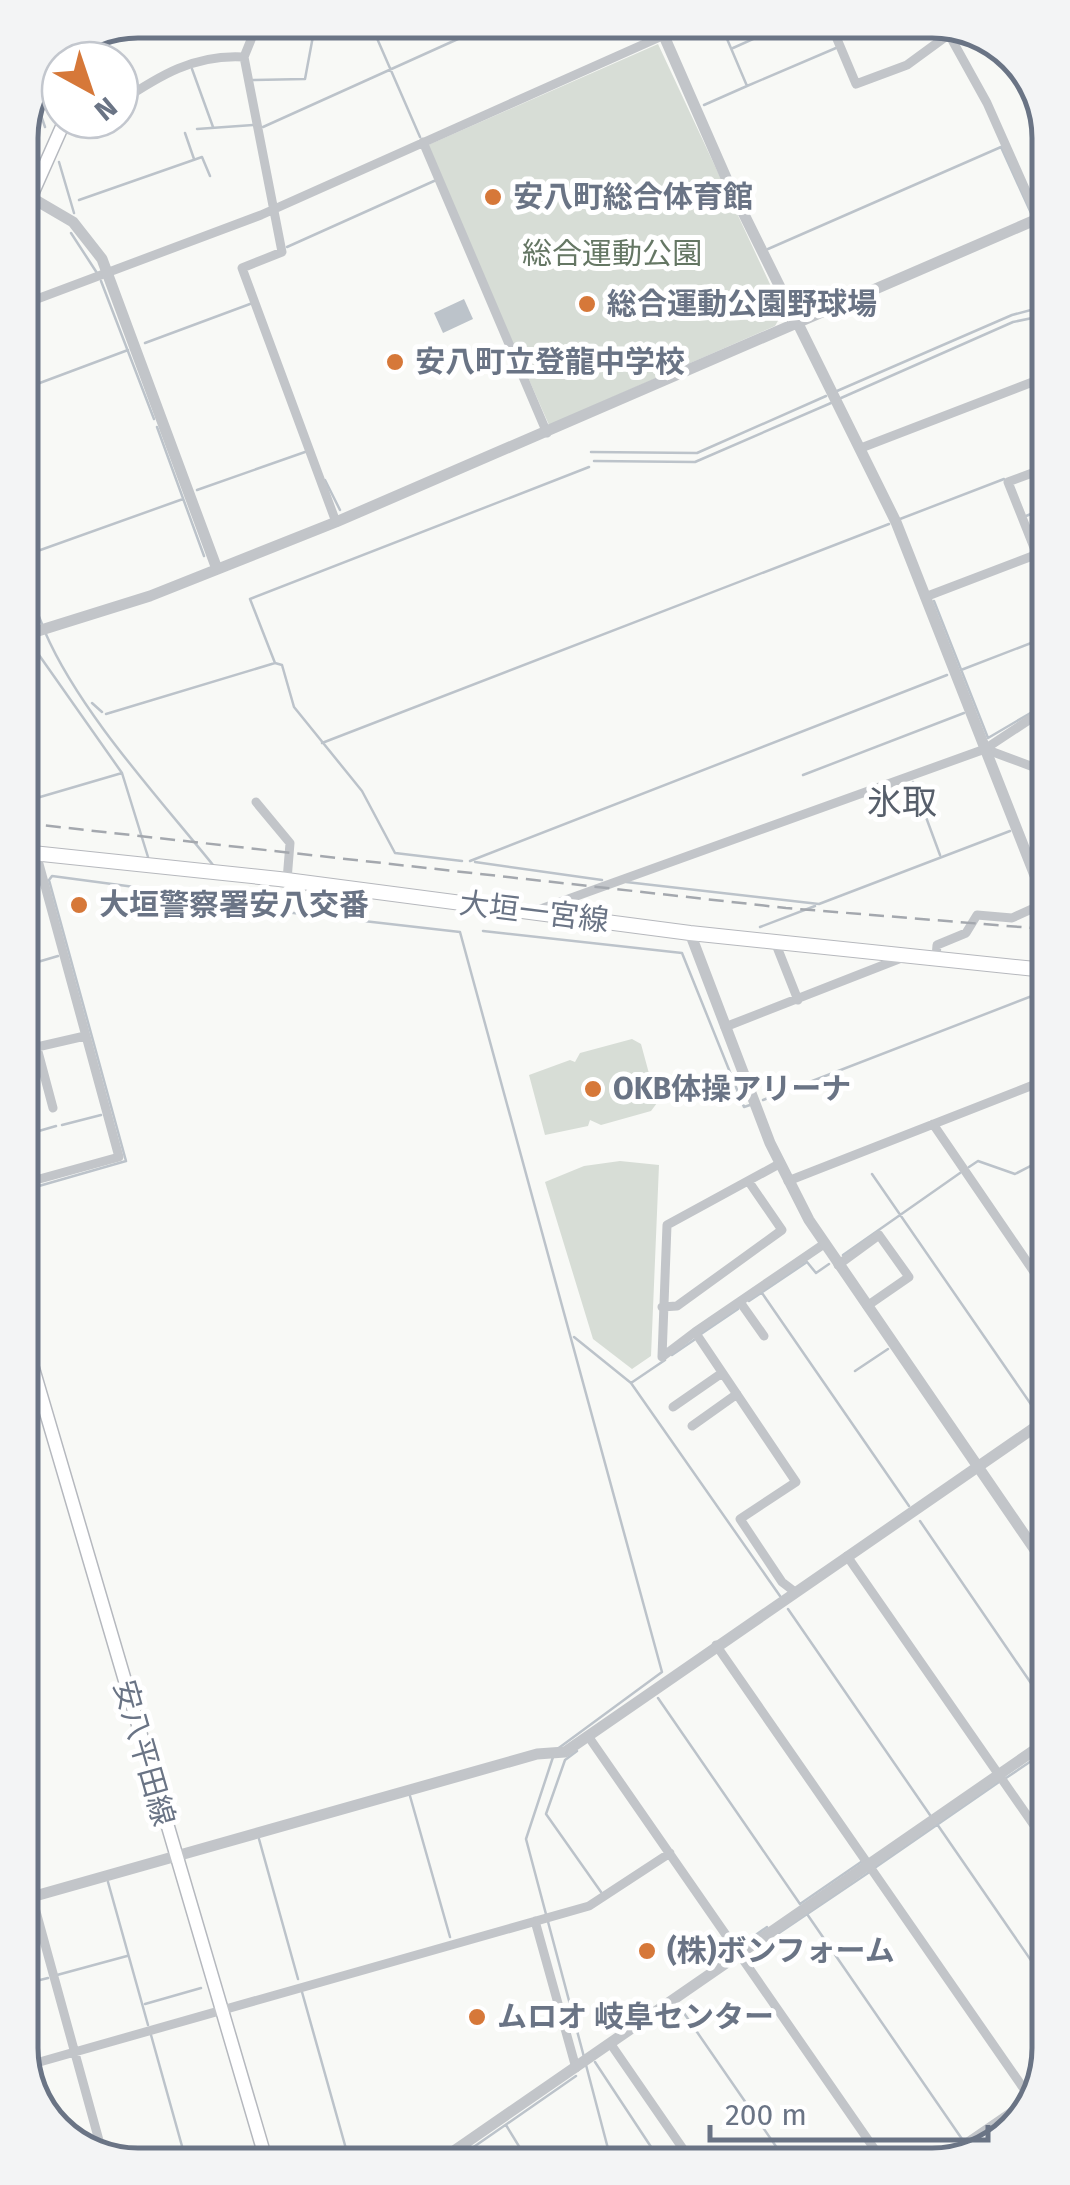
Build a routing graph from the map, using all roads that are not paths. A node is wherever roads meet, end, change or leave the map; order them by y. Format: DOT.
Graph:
graph roads {
  1 [pos="252,38"];
  2 [pos="659,38"];
  3 [pos="665,38"];
  4 [pos="837,38"];
  5 [pos="945,38"];
  6 [pos="950,39"];
  7 [pos="244,57"];
  8 [pos="140,89"];
  9 [pos="54,140"];
  10 [pos="423,142"];
  11 [pos="38,171"];
  12 [pos="38,201"];
  13 [pos="1032,201"];
  14 [pos="273,208"];
  15 [pos="1032,225"];
  16 [pos="108,273"];
  17 [pos="38,299"];
  18 [pos="797,326"];
  19 [pos="1032,382"];
  20 [pos="547,434"];
  21 [pos="861,448"];
  22 [pos="1032,473"];
  23 [pos="336,522"];
  24 [pos="1032,536"];
  25 [pos="1032,557"];
  26 [pos="217,569"];
  27 [pos="925,596"];
  28 [pos="38,632"];
  29 [pos="1032,718"];
  30 [pos="985,750"];
  31 [pos="1032,767"];
  32 [pos="256,802"];
  33 [pos="38,854"];
  34 [pos="1032,869"];
  35 [pos="38,871"];
  36 [pos="42,880"];
  37 [pos="287,880"];
  38 [pos="38,881"];
  39 [pos="1032,908"];
  40 [pos="535,911"];
  41 [pos="690,933"];
  42 [pos="774,940"];
  43 [pos="906,956"];
  44 [pos="936,958"];
  45 [pos="1032,969"];
  46 [pos="798,1000"];
  47 [pos="725,1027"];
  48 [pos="85,1036"];
  49 [pos="38,1047"];
  50 [pos="38,1065"];
  51 [pos="1032,1085"];
  52 [pos="53,1108"];
  53 [pos="933,1124"];
  54 [pos="779,1164"];
  55 [pos="38,1180"];
  56 [pos="788,1181"];
  57 [pos="749,1182"];
  58 [pos="824,1244"];
  59 [pos="838,1264"];
  60 [pos="1032,1269"];
  61 [pos="740,1302"];
  62 [pos="867,1306"];
  63 [pos="662,1307"];
  64 [pos="696,1332"];
  65 [pos="764,1336"];
  66 [pos="722,1373"];
  67 [pos="38,1382"];
  68 [pos="737,1394"];
  69 [pos="673,1407"];
  70 [pos="692,1426"];
  71 [pos="1032,1429"];
  72 [pos="977,1467"];
  73 [pos="1032,1546"];
  74 [pos="846,1556"];
  75 [pos="795,1592"];
  76 [pos="716,1645"];
  77 [pos="588,1736"];
  78 [pos="1032,1751"];
  79 [pos="998,1774"];
  80 [pos="1032,1823"];
  81 [pos="670,1854"];
  82 [pos="175,1856"];
  83 [pos="869,1864"];
  84 [pos="38,1895"];
  85 [pos="538,1920"];
  86 [pos="38,1922"];
  87 [pos="740,1955"];
  88 [pos="220,2010"];
  89 [pos="610,2043"];
  90 [pos="74,2052"];
  91 [pos="39,2062"];
  92 [pos="582,2063"];
  93 [pos="1025,2087"];
  94 [pos="1003,2119"];
  95 [pos="99,2139"];
  96 [pos="970,2140"];
  97 [pos="261,2147"];
  98 [pos="459,2147"];
  99 [pos="682,2148"];
  100 [pos="874,2148"];
  1 -- 7 [label="street"];
  2 -- 10 [label="street"];
  3 -- 18 [label="street"];
  4 -- 5 [label="street"];
  6 -- 13 [label="street"];
  7 -- 8 [label="street"];
  7 -- 14 [label="street"];
  9 -- 11 [label="main road"];
  10 -- 14 [label="street"];
  10 -- 20 [label="street"];
  12 -- 16 [label="street"];
  14 -- 16 [label="street"];
  14 -- 23 [label="street"];
  15 -- 18 [label="street"];
  16 -- 17 [label="street"];
  16 -- 26 [label="street"];
  18 -- 20 [label="street"];
  18 -- 21 [label="street"];
  19 -- 21 [label="street"];
  20 -- 23 [label="street"];
  21 -- 27 [label="street"];
  22 -- 24 [label="street"];
  23 -- 26 [label="street"];
  25 -- 27 [label="street"];
  26 -- 28 [label="street"];
  27 -- 30 [label="street"];
  29 -- 30 [label="street"];
  30 -- 31 [label="street"];
  30 -- 34 [label="street"];
  30 -- 40 [label="street"];
  32 -- 37 [label="street"];
  33 -- 37 [label="main road, 大垣一宮線"];
  35 -- 36 [label="street"];
  36 -- 38 [label="street"];
  36 -- 48 [label="street"];
  37 -- 40 [label="main road, 大垣一宮線"];
  39 -- 44 [label="street"];
  40 -- 41 [label="main road, 大垣一宮線"];
  41 -- 42 [label="main road, 大垣一宮線"];
  41 -- 47 [label="street"];
  42 -- 43 [label="main road, 大垣一宮線"];
  42 -- 46 [label="street"];
  43 -- 44 [label="main road, 大垣一宮線"];
  43 -- 46 [label="street"];
  44 -- 45 [label="main road, 大垣一宮線"];
  46 -- 47 [label="street"];
  47 -- 54 [label="street"];
  48 -- 49 [label="street"];
  48 -- 55 [label="street"];
  50 -- 52 [label="street"];
  51 -- 53 [label="street"];
  53 -- 56 [label="street"];
  53 -- 60 [label="street"];
  54 -- 56 [label="street"];
  54 -- 57 [label="street"];
  56 -- 58 [label="street"];
  57 -- 63 [label="street"];
  57 -- 63 [label="street"];
  58 -- 59 [label="street"];
  58 -- 61 [label="street"];
  59 -- 62 [label="street"];
  59 -- 62 [label="street"];
  61 -- 64 [label="street"];
  61 -- 65 [label="street"];
  62 -- 72 [label="street"];
  63 -- 64 [label="street"];
  64 -- 66 [label="street"];
  66 -- 68 [label="street"];
  66 -- 69 [label="street"];
  67 -- 82 [label="main road, 安八平田線"];
  68 -- 70 [label="street"];
  68 -- 75 [label="street"];
  71 -- 72 [label="street"];
  72 -- 73 [label="street"];
  72 -- 74 [label="street"];
  74 -- 75 [label="street"];
  74 -- 79 [label="street"];
  75 -- 76 [label="street"];
  76 -- 77 [label="street"];
  76 -- 83 [label="street"];
  77 -- 81 [label="street"];
  77 -- 82 [label="street"];
  78 -- 79 [label="street"];
  79 -- 80 [label="street"];
  79 -- 83 [label="street"];
  81 -- 85 [label="street"];
  81 -- 87 [label="street"];
  82 -- 84 [label="street"];
  82 -- 88 [label="main road, 安八平田線"];
  83 -- 87 [label="street"];
  83 -- 93 [label="street"];
  85 -- 88 [label="street"];
  85 -- 92 [label="street"];
  86 -- 90 [label="street"];
  87 -- 89 [label="street"];
  87 -- 100 [label="street"];
  88 -- 90 [label="street"];
  88 -- 97 [label="main road, 安八平田線"];
  89 -- 92 [label="street"];
  89 -- 99 [label="street"];
  90 -- 91 [label="street"];
  90 -- 95 [label="street"];
  92 -- 98 [label="street"];
  94 -- 96 [label="street"];
}
